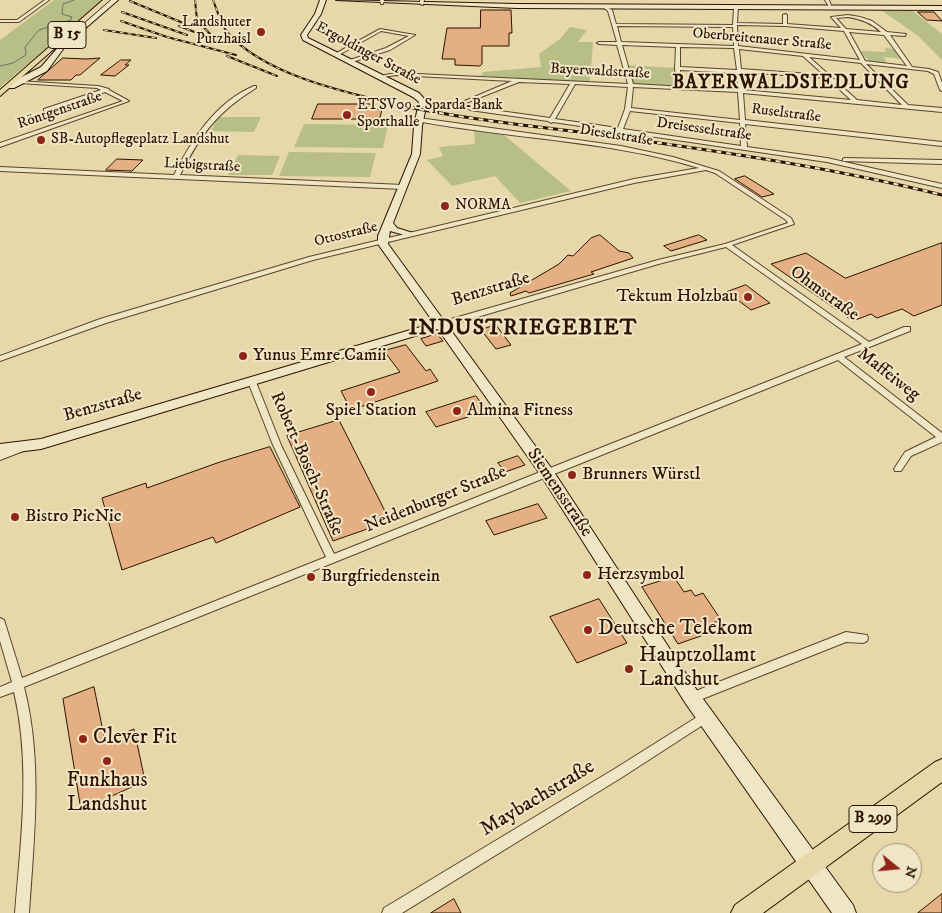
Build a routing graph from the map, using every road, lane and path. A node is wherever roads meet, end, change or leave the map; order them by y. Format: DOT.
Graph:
graph roads {
  1 [pos="46,0"];
  2 [pos="107,0"];
  3 [pos="115,0"];
  4 [pos="323,0"];
  5 [pos="339,0"];
  6 [pos="598,0"];
  7 [pos="827,0"];
  8 [pos="382,1"];
  9 [pos="422,2"];
  10 [pos="494,3"];
  11 [pos="605,6"];
  12 [pos="736,7"];
  13 [pos="831,7"];
  14 [pos="942,8"];
  15 [pos="785,15"];
  16 [pos="0,21"];
  17 [pos="614,25"];
  18 [pos="735,25"];
  19 [pos="785,25"];
  20 [pos="844,30"];
  21 [pos="885,33"];
  22 [pos="905,35"];
  23 [pos="599,43"];
  24 [pos="620,43"];
  25 [pos="678,45"];
  26 [pos="737,47"];
  27 [pos="335,55"];
  28 [pos="804,55"];
  29 [pos="349,62"];
  30 [pos="50,63"];
  31 [pos="864,63"];
  32 [pos="677,68"];
  33 [pos="911,68"];
  34 [pos="739,71"];
  35 [pos="27,72"];
  36 [pos="377,77"];
  37 [pos="827,77"];
  38 [pos="678,78"];
  39 [pos="520,80"];
  40 [pos="572,83"];
  41 [pos="15,84"];
  42 [pos="631,86"];
  43 [pos="254,87"];
  44 [pos="107,90"];
  45 [pos="942,90"];
  46 [pos="740,91"];
  47 [pos="0,94"];
  48 [pos="127,101"];
  49 [pos="855,101"];
  50 [pos="462,103"];
  51 [pos="906,106"];
  52 [pos="628,109"];
  53 [pos="46,110"];
  54 [pos="942,110"];
  55 [pos="420,120"];
  56 [pos="551,121"];
  57 [pos="742,121"];
  58 [pos="620,130"];
  59 [pos="942,144"];
  60 [pos="0,145"];
  61 [pos="744,148"];
  62 [pos="827,160"];
  63 [pos="942,162"];
  64 [pos="0,169"];
  65 [pos="706,169"];
  66 [pos="176,177"];
  67 [pos="942,186"];
  68 [pos="403,187"];
  69 [pos="388,224"];
  70 [pos="791,224"];
  71 [pos="408,233"];
  72 [pos="382,240"];
  73 [pos="727,244"];
  74 [pos="440,325"];
  75 [pos="907,329"];
  76 [pos="868,344"];
  77 [pos="838,356"];
  78 [pos="0,359"];
  79 [pos="252,382"];
  80 [pos="942,438"];
  81 [pos="24,447"];
  82 [pos="0,449"];
  83 [pos="0,457"];
  84 [pos="898,468"];
  85 [pos="548,473"];
  86 [pos="332,559"];
  87 [pos="0,623"];
  88 [pos="863,638"];
  89 [pos="17,686"];
  90 [pos="0,692"];
  91 [pos="692,698"];
  92 [pos="705,717"];
  93 [pos="942,769"];
  94 [pos="812,864"];
  95 [pos="22,913"];
  96 [pos="389,913"];
  97 [pos="744,913"];
  98 [pos="845,913"];
  1 -- 16 [label="street"];
  2 -- 35 [label="main road, B 15"];
  3 -- 30 [label="main road"];
  4 -- 27 [label="main road, Ergoldinger Straße"];
  5 -- 8 [label="main road"];
  6 -- 11 [label="main road"];
  7 -- 13 [label="street"];
  8 -- 9 [label="main road"];
  9 -- 10 [label="main road"];
  10 -- 11 [label="main road"];
  11 -- 12 [label="main road"];
  11 -- 17 [label="street"];
  12 -- 13 [label="main road"];
  12 -- 18 [label="street"];
  13 -- 14 [label="main road"];
  15 -- 19 [label="street"];
  17 -- 18 [label="street"];
  17 -- 24 [label="street"];
  18 -- 19 [label="street"];
  18 -- 26 [label="street"];
  19 -- 20 [label="street"];
  20 -- 21 [label="street"];
  20 -- 21 [label="street"];
  20 -- 31 [label="street"];
  21 -- 22 [label="street"];
  21 -- 33 [label="street"];
  23 -- 24 [label="street, Oberbreitenauer Straße"];
  24 -- 25 [label="street, Oberbreitenauer Straße"];
  24 -- 42 [label="street"];
  25 -- 26 [label="street, Oberbreitenauer Straße"];
  25 -- 32 [label="street"];
  26 -- 28 [label="street, Oberbreitenauer Straße"];
  26 -- 34 [label="street"];
  27 -- 29 [label="main road, Ergoldinger Straße"];
  27 -- 29 [label="street"];
  28 -- 31 [label="street, Oberbreitenauer Straße"];
  28 -- 37 [label="street"];
  29 -- 36 [label="main road, Ergoldinger Straße"];
  30 -- 35 [label="main road"];
  30 -- 41 [label="main road"];
  31 -- 33 [label="street, Oberbreitenauer Straße"];
  31 -- 51 [label="street"];
  32 -- 34 [label="street"];
  32 -- 38 [label="street"];
  33 -- 45 [label="street, Oberbreitenauer Straße"];
  34 -- 37 [label="street"];
  34 -- 46 [label="street"];
  35 -- 41 [label="main road, B 15"];
  36 -- 39 [label="street, Bayerwaldstraße"];
  36 -- 55 [label="main road, Ergoldinger Straße"];
  37 -- 49 [label="street"];
  39 -- 40 [label="street, Bayerwaldstraße"];
  39 -- 50 [label="street"];
  40 -- 42 [label="street, Bayerwaldstraße"];
  40 -- 56 [label="street"];
  41 -- 44 [label="street"];
  41 -- 47 [label="main road, B 15"];
  42 -- 46 [label="street, Bayerwaldstraße"];
  42 -- 52 [label="street"];
  43 -- 66 [label="street"];
  44 -- 48 [label="street"];
  44 -- 53 [label="street"];
  46 -- 49 [label="street, Bayerwaldstraße"];
  46 -- 57 [label="street"];
  48 -- 60 [label="street, Röntgenstraße"];
  49 -- 51 [label="street, Bayerwaldstraße"];
  50 -- 56 [label="street, Dreisesselstraße"];
  51 -- 54 [label="street, Bayerwaldstraße"];
  52 -- 57 [label="street, Ruselstraße"];
  52 -- 58 [label="street"];
  55 -- 65 [label="street, Dieselstraße"];
  55 -- 68 [label="main road"];
  56 -- 58 [label="street, Dreisesselstraße"];
  57 -- 59 [label="street, Ruselstraße"];
  57 -- 61 [label="street"];
  58 -- 61 [label="street, Dreisesselstraße"];
  61 -- 62 [label="street, Dreisesselstraße"];
  62 -- 63 [label="street"];
  62 -- 67 [label="street, Dreisesselstraße"];
  64 -- 66 [label="street, Liebigstraße"];
  65 -- 70 [label="street, Dieselstraße"];
  65 -- 71 [label="street, Ottostraße"];
  66 -- 68 [label="street, Liebigstraße"];
  68 -- 69 [label="main road"];
  69 -- 71 [label="main road"];
  69 -- 72 [label="main road"];
  70 -- 73 [label="street, Benzstraße"];
  71 -- 72 [label="street, Ottostraße"];
  72 -- 74 [label="main road, Siemensstraße"];
  72 -- 78 [label="street, Ottostraße"];
  73 -- 74 [label="street, Benzstraße"];
  73 -- 76 [label="street, Ohmstraße"];
  74 -- 79 [label="main road, Benzstraße"];
  74 -- 85 [label="main road, Siemensstraße"];
  75 -- 76 [label="street, Ohmstraße"];
  76 -- 77 [label="street, Neidenburger Straße"];
  77 -- 80 [label="street, Maffeiweg"];
  77 -- 85 [label="street, Neidenburger Straße"];
  79 -- 81 [label="main road, Benzstraße"];
  79 -- 86 [label="street, Robert-Bosch-Straße"];
  80 -- 84 [label="street, Maffeiweg"];
  81 -- 82 [label="main road, Benzstraße"];
  81 -- 83 [label="street"];
  85 -- 86 [label="street, Neidenburger Straße"];
  85 -- 91 [label="main road, Siemensstraße"];
  86 -- 89 [label="street, Neidenburger Straße"];
  87 -- 89 [label="street"];
  88 -- 91 [label="street"];
  89 -- 90 [label="street, Neidenburger Straße"];
  89 -- 95 [label="street"];
  91 -- 92 [label="main road, Siemensstraße"];
  92 -- 94 [label="main road, Siemensstraße"];
  92 -- 96 [label="street, Maybachstraße"];
  93 -- 94 [label="main road, B 299"];
  94 -- 97 [label="main road, B 299"];
  94 -- 98 [label="main road, Siemensstraße"];
}
